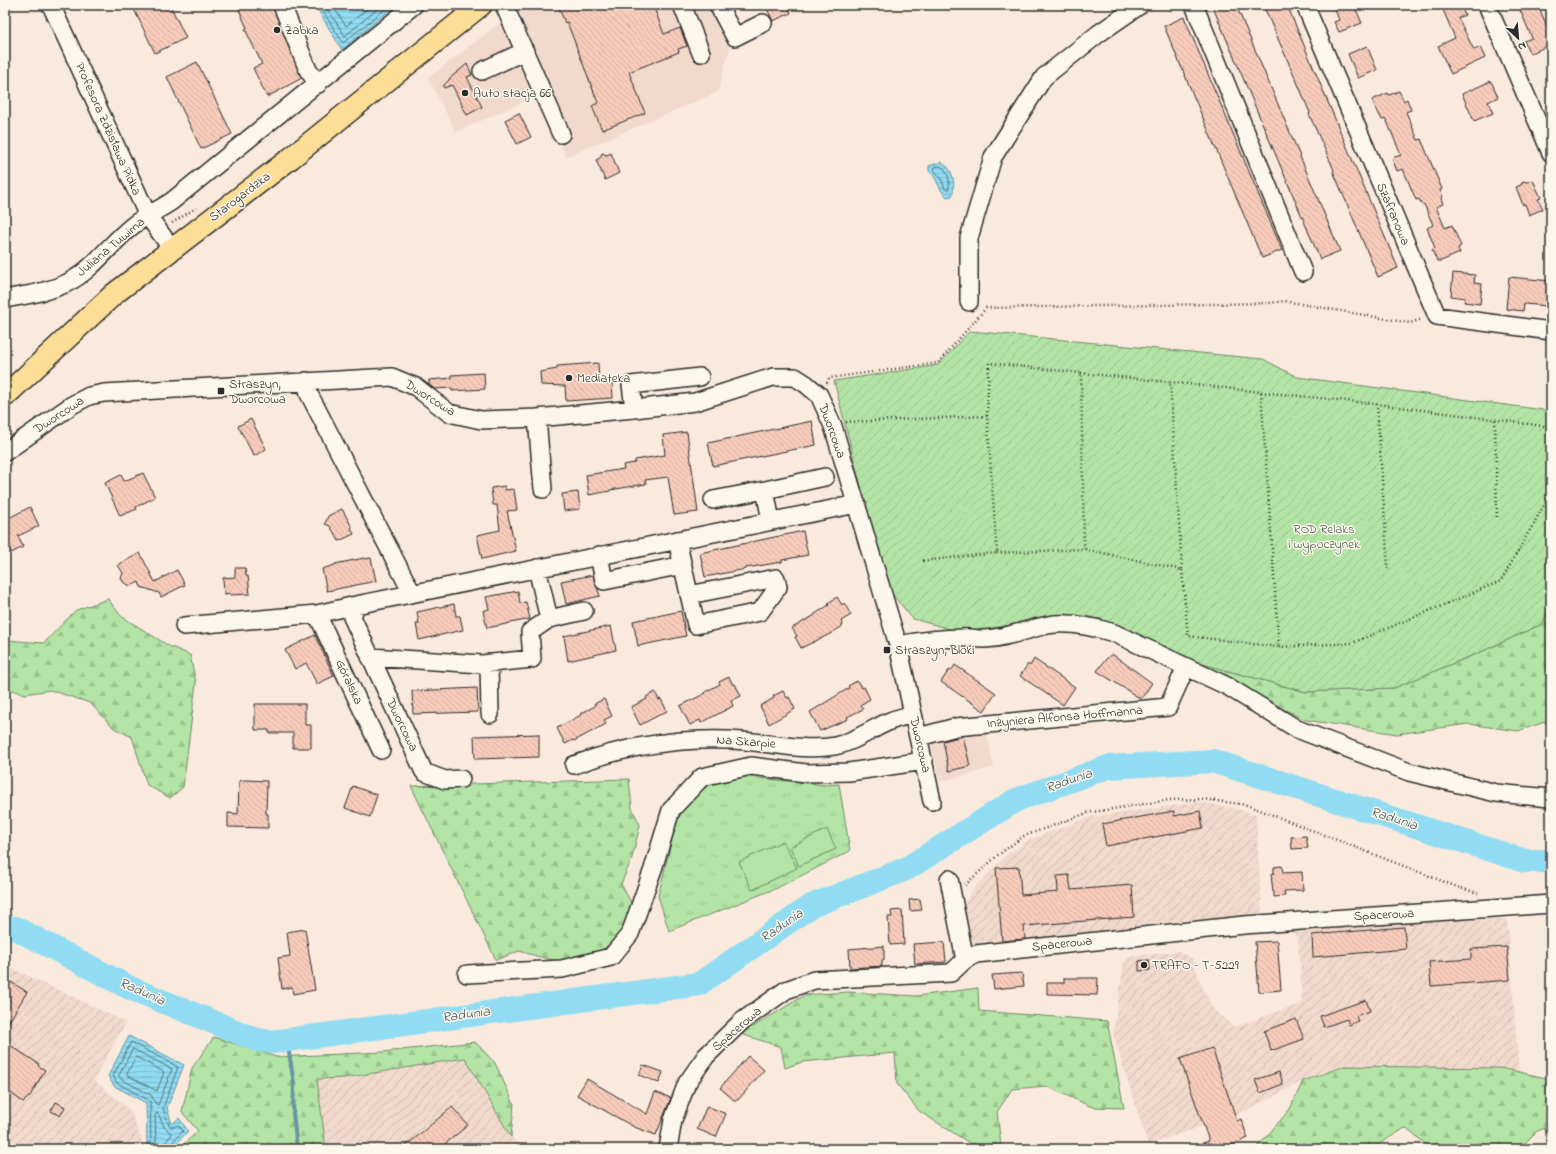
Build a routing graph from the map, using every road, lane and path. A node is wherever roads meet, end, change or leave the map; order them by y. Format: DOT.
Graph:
graph roads {
  1 [pos="51,5"];
  2 [pos="282,5"];
  3 [pos="414,5"];
  4 [pos="481,5"];
  5 [pos="504,5"];
  6 [pos="682,5"];
  7 [pos="718,5"];
  8 [pos="1140,5"];
  9 [pos="1194,5"];
  10 [pos="1305,5"];
  11 [pos="1487,5"];
  12 [pos="762,23"];
  13 [pos="524,51"];
  14 [pos="701,53"];
  15 [pos="482,71"];
  16 [pos="318,84"];
  17 [pos="561,134"];
  18 [pos="1551,153"];
  19 [pos="148,216"];
  20 [pos="172,249"];
  21 [pos="1303,272"];
  22 [pos="5,299"];
  23 [pos="969,302"];
  24 [pos="1436,316"];
  25 [pos="1551,331"];
  26 [pos="1081,373"];
  27 [pos="700,377"];
  28 [pos="306,381"];
  29 [pos="1170,382"];
  30 [pos="1261,392"];
  31 [pos="819,395"];
  32 [pos="5,396"];
  33 [pos="1378,404"];
  34 [pos="634,409"];
  35 [pos="987,416"];
  36 [pos="537,418"];
  37 [pos="1495,420"];
  38 [pos="831,422"];
  39 [pos="1551,427"];
  40 [pos="5,452"];
  41 [pos="825,477"];
  42 [pos="543,489"];
  43 [pos="765,490"];
  44 [pos="1551,493"];
  45 [pos="713,500"];
  46 [pos="856,504"];
  47 [pos="1497,519"];
  48 [pos="771,521"];
  49 [pos="677,540"];
  50 [pos="1084,549"];
  51 [pos="998,553"];
  52 [pos="599,555"];
  53 [pos="921,561"];
  54 [pos="682,565"];
  55 [pos="538,568"];
  56 [pos="1388,569"];
  57 [pos="1182,570"];
  58 [pos="412,593"];
  59 [pos="689,595"];
  60 [pos="356,604"];
  61 [pos="584,611"];
  62 [pos="317,614"];
  63 [pos="549,619"];
  64 [pos="184,626"];
  65 [pos="898,645"];
  66 [pos="1279,647"];
  67 [pos="370,657"];
  68 [pos="489,664"];
  69 [pos="1186,667"];
  70 [pos="490,714"];
  71 [pos="913,714"];
  72 [pos="919,737"];
  73 [pos="381,750"];
  74 [pos="924,761"];
  75 [pos="574,765"];
  76 [pos="461,779"];
  77 [pos="1551,798"];
  78 [pos="932,801"];
  79 [pos="949,879"];
  80 [pos="1480,894"];
  81 [pos="952,896"];
  82 [pos="1551,904"];
  83 [pos="965,960"];
  84 [pos="467,974"];
  85 [pos="668,1149"];
  1 -- 19 [label="street, Profesora Zdzisława Pidka"];
  2 -- 16 [label="street"];
  3 -- 16 [label="street, Juliana Tuwima"];
  4 -- 20 [label="main road, Starogardzka"];
  5 -- 13 [label="street"];
  6 -- 14 [label="street"];
  7 -- 12 [label="street"];
  8 -- 23 [label="street"];
  9 -- 21 [label="street"];
  10 -- 24 [label="street, Szafranowa"];
  11 -- 18 [label="street"];
  13 -- 15 [label="street"];
  13 -- 17 [label="street"];
  16 -- 19 [label="street, Juliana Tuwima"];
  19 -- 20 [label="street, Profesora Zdzisława Pidka"];
  19 -- 22 [label="street, Juliana Tuwima"];
  20 -- 32 [label="main road, Starogardzka"];
  24 -- 25 [label="street"];
  24 -- 31 [label="path"];
  26 -- 29 [label="path"];
  26 -- 35 [label="path"];
  26 -- 50 [label="path"];
  27 -- 34 [label="street"];
  28 -- 36 [label="street, Dworcowa"];
  28 -- 40 [label="street, Dworcowa"];
  28 -- 58 [label="street"];
  29 -- 30 [label="path"];
  29 -- 57 [label="path"];
  30 -- 33 [label="path"];
  30 -- 66 [label="path"];
  31 -- 34 [label="street, Dworcowa"];
  31 -- 38 [label="street, Dworcowa"];
  33 -- 37 [label="path"];
  33 -- 56 [label="path"];
  34 -- 36 [label="street, Dworcowa"];
  35 -- 38 [label="path"];
  35 -- 51 [label="path"];
  36 -- 42 [label="street"];
  37 -- 39 [label="path"];
  37 -- 47 [label="path"];
  38 -- 46 [label="street, Dworcowa"];
  41 -- 43 [label="street"];
  43 -- 45 [label="street"];
  43 -- 48 [label="street"];
  44 -- 66 [label="path"];
  46 -- 48 [label="street"];
  46 -- 65 [label="street, Dworcowa"];
  48 -- 49 [label="street"];
  49 -- 52 [label="street"];
  49 -- 54 [label="street"];
  50 -- 51 [label="path"];
  50 -- 57 [label="path"];
  51 -- 53 [label="path"];
  52 -- 54 [label="street"];
  52 -- 55 [label="street"];
  54 -- 59 [label="street"];
  55 -- 58 [label="street"];
  55 -- 63 [label="street"];
  57 -- 66 [label="path"];
  58 -- 60 [label="street"];
  59 -- 59 [label="street"];
  60 -- 62 [label="street"];
  60 -- 67 [label="street, Dworcowa"];
  61 -- 63 [label="street"];
  62 -- 64 [label="street"];
  62 -- 73 [label="street, Góralska"];
  63 -- 68 [label="street"];
  65 -- 69 [label="street"];
  65 -- 71 [label="street, Dworcowa"];
  67 -- 68 [label="street"];
  67 -- 76 [label="street, Dworcowa"];
  68 -- 70 [label="street"];
  69 -- 72 [label="street, Inżyniera Alfonsa Hoffmanna"];
  69 -- 77 [label="street"];
  71 -- 72 [label="street, Dworcowa"];
  71 -- 75 [label="street, Na Skarpie"];
  72 -- 74 [label="street, Dworcowa"];
  74 -- 78 [label="street, Dworcowa"];
  74 -- 84 [label="street"];
  79 -- 81 [label="street"];
  80 -- 81 [label="path"];
  81 -- 83 [label="street"];
  82 -- 83 [label="street, Spacerowa"];
  83 -- 85 [label="street, Spacerowa"];
}
